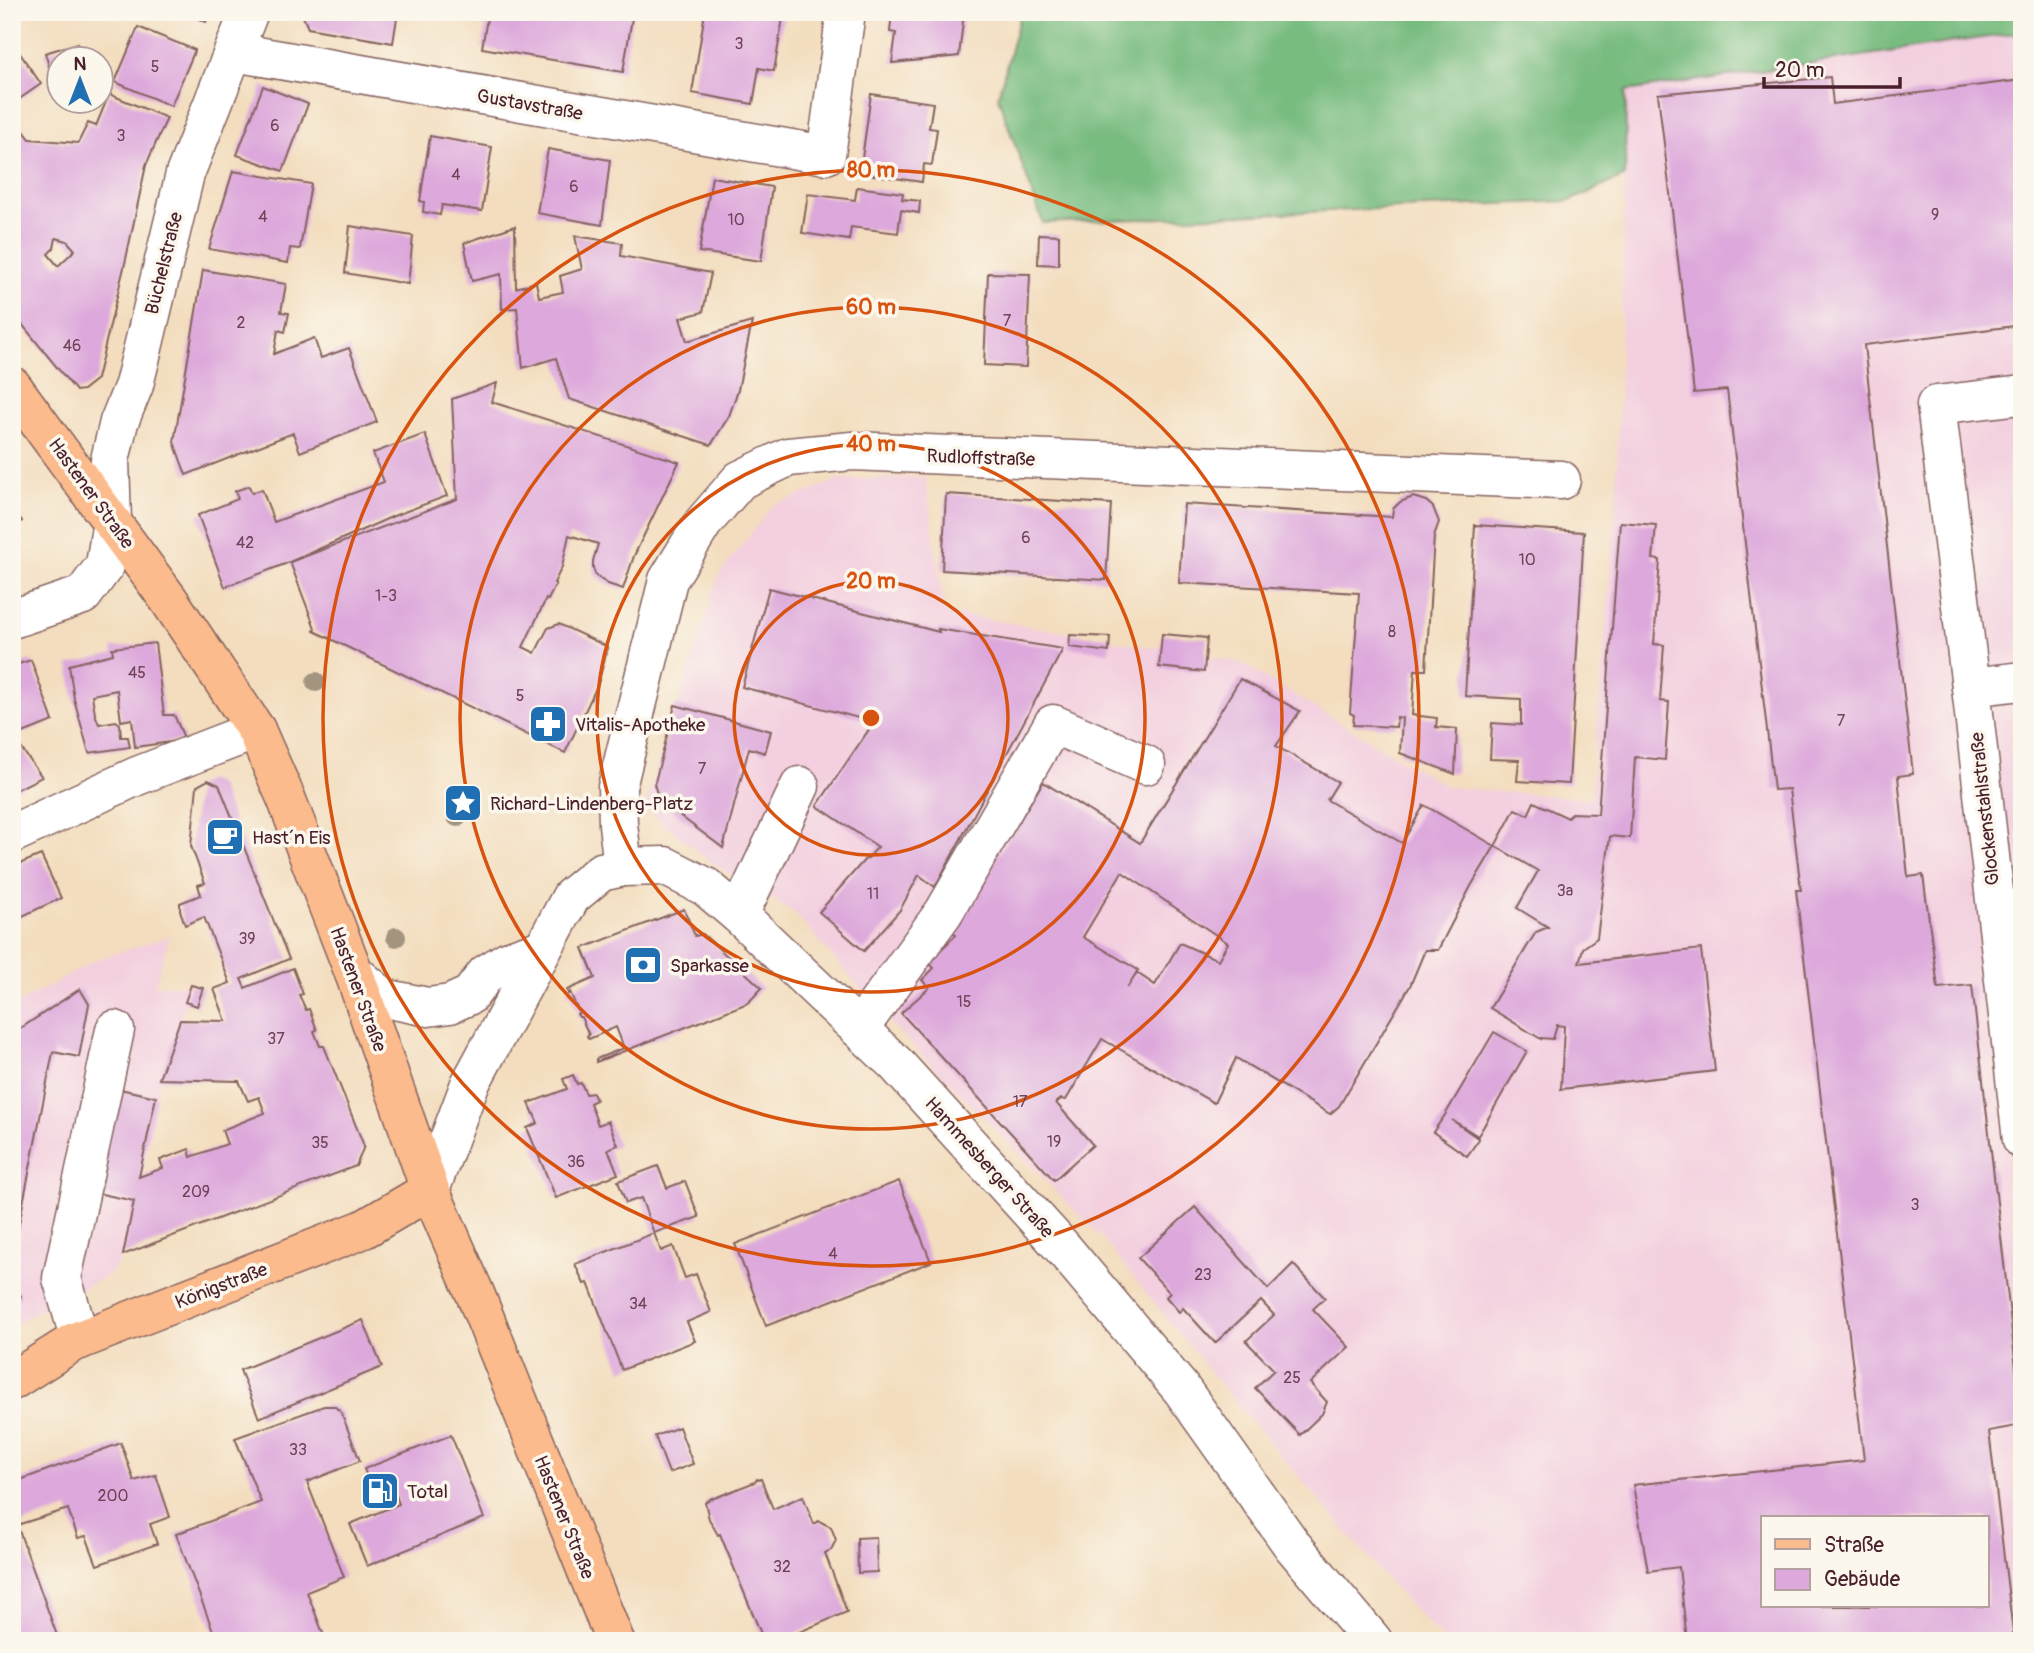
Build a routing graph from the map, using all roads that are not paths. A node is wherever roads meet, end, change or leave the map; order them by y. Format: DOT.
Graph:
graph roads {
  1 [pos="249,12"];
  2 [pos="846,12"];
  3 [pos="234,52"];
  4 [pos="12,386"];
  5 [pos="2022,395"];
  6 [pos="1561,480"];
  7 [pos="112,521"];
  8 [pos="12,619"];
  9 [pos="2022,681"];
  10 [pos="1970,687"];
  11 [pos="256,730"];
  12 [pos="1146,765"];
  13 [pos="800,786"];
  14 [pos="12,834"];
  15 [pos="623,867"];
  16 [pos="739,915"];
  17 [pos="542,949"];
  18 [pos="2011,951"];
  19 [pos="354,973"];
  20 [pos="859,1029"];
  21 [pos="115,1030"];
  22 [pos="2022,1140"];
  23 [pos="430,1191"];
  24 [pos="80,1340"];
  25 [pos="12,1381"];
  26 [pos="615,1641"];
  27 [pos="1373,1641"];
  1 -- 3 [label="street, Büchelstraße"];
  2 -- 3 [label="street, Gustavstraße"];
  3 -- 7 [label="street, Büchelstraße"];
  4 -- 7 [label="main road, Hastener Straße"];
  5 -- 10 [label="street, Glockenstahlstraße"];
  6 -- 15 [label="street, Rudloffstraße"];
  7 -- 8 [label="street, Büchelstraße"];
  7 -- 11 [label="main road, Hastener Straße"];
  9 -- 10 [label="street"];
  10 -- 18 [label="street, Glockenstahlstraße"];
  11 -- 14 [label="street"];
  11 -- 19 [label="main road, Hastener Straße"];
  12 -- 20 [label="street"];
  13 -- 16 [label="street"];
  15 -- 16 [label="street, Hammesberger Straße"];
  15 -- 17 [label="street, Hammesberger Straße"];
  16 -- 20 [label="street, Hammesberger Straße"];
  17 -- 19 [label="street"];
  17 -- 23 [label="street, Hammesberger Straße"];
  18 -- 22 [label="street, Glockenstahlstraße"];
  19 -- 23 [label="main road, Hastener Straße"];
  20 -- 27 [label="street, Hammesberger Straße"];
  21 -- 24 [label="street"];
  23 -- 24 [label="main road, Königstraße"];
  23 -- 26 [label="main road, Hastener Straße"];
  24 -- 25 [label="main road, Königstraße"];
}
